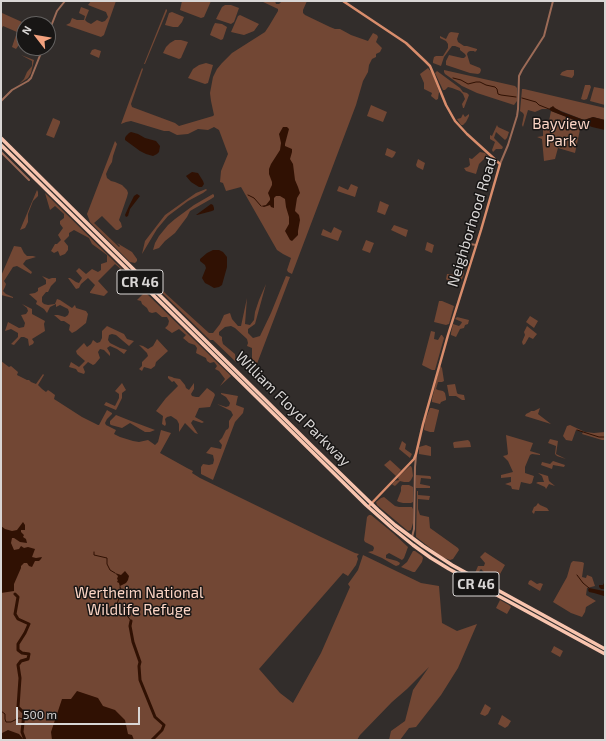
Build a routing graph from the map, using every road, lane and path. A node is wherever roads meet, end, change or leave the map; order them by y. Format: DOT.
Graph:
graph roads {
  1 [pos="64,1"];
  2 [pos="343,1"];
  3 [pos="553,1"];
  4 [pos="55,16"];
  5 [pos="40,56"];
  6 [pos="1,101"];
  7 [pos="1,138"];
  8 [pos="1,145"];
  9 [pos="1,152"];
  10 [pos="500,164"];
  11 [pos="29,180"];
  12 [pos="470,244"];
  13 [pos="476,245"];
  14 [pos="416,454"];
  15 [pos="412,461"];
  16 [pos="415,467"];
  17 [pos="369,505"];
  18 [pos="412,538"];
  19 [pos="605,649"];
  20 [pos="605,654"];
  1 -- 4 [label="street"];
  2 -- 10 [label="main road"];
  3 -- 10 [label="street, Neighborhood Road"];
  5 -- 6 [label="street"];
  7 -- 17 [label="highway, William Floyd Parkway / CR 46"];
  8 -- 17 [label="highway, William Floyd Parkway / CR 46"];
  9 -- 11 [label="street"];
  10 -- 13 [label="main road, Neighborhood Road"];
  12 -- 13 [label="street"];
  13 -- 14 [label="main road, Neighborhood Road"];
  14 -- 15 [label="main road, Neighborhood Road"];
  14 -- 16 [label="street"];
  15 -- 16 [label="street"];
  15 -- 17 [label="main road, Neighborhood Road"];
  16 -- 18 [label="street"];
  17 -- 18 [label="highway, William Floyd Parkway / CR 46"];
  17 -- 20 [label="highway, William Floyd Parkway / CR 46"];
  18 -- 19 [label="highway, William Floyd Parkway / CR 46"];
}
